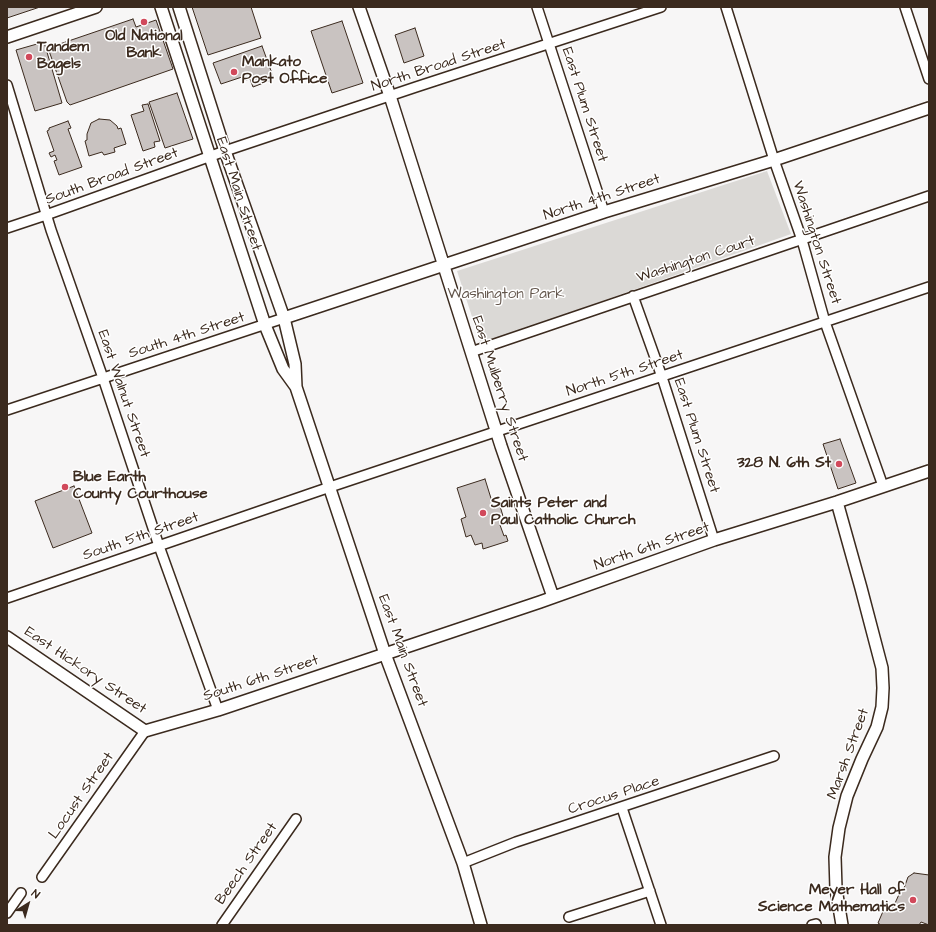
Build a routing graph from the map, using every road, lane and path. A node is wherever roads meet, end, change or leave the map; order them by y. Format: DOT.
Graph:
graph roads {
  1 [pos="96,7"];
  2 [pos="161,7"];
  3 [pos="179,7"];
  4 [pos="359,7"];
  5 [pos="537,7"];
  6 [pos="661,7"];
  7 [pos="726,7"];
  8 [pos="905,7"];
  9 [pos="7,37"];
  10 [pos="549,44"];
  11 [pos="929,79"];
  12 [pos="7,85"];
  13 [pos="390,96"];
  14 [pos="929,108"];
  15 [pos="225,151"];
  16 [pos="210,157"];
  17 [pos="774,160"];
  18 [pos="929,196"];
  19 [pos="604,212"];
  20 [pos="46,215"];
  21 [pos="7,228"];
  22 [pos="802,240"];
  23 [pos="444,265"];
  24 [pos="929,287"];
  25 [pos="633,296"];
  26 [pos="284,318"];
  27 [pos="826,322"];
  28 [pos="265,325"];
  29 [pos="471,352"];
  30 [pos="662,377"];
  31 [pos="103,378"];
  32 [pos="296,387"];
  33 [pos="7,410"];
  34 [pos="497,432"];
  35 [pos="929,471"];
  36 [pos="883,486"];
  37 [pos="330,487"];
  38 [pos="837,502"];
  39 [pos="714,540"];
  40 [pos="159,546"];
  41 [pos="553,597"];
  42 [pos="7,598"];
  43 [pos="7,636"];
  44 [pos="385,654"];
  45 [pos="218,710"];
  46 [pos="145,731"];
  47 [pos="774,756"];
  48 [pos="622,808"];
  49 [pos="296,819"];
  50 [pos="463,863"];
  51 [pos="42,877"];
  52 [pos="650,891"];
  53 [pos="21,893"];
  54 [pos="7,913"];
  55 [pos="569,917"];
  56 [pos="222,925"];
  57 [pos="482,925"];
  58 [pos="661,925"];
  59 [pos="842,925"];
  1 -- 9 [label="street"];
  2 -- 16 [label="street, East Main Street"];
  3 -- 15 [label="street, East Main Street"];
  4 -- 13 [label="street, East Mulberry Street"];
  5 -- 10 [label="street, East Plum Street"];
  6 -- 10 [label="street, North Broad Street"];
  7 -- 17 [label="street, Washington Street"];
  8 -- 11 [label="street"];
  10 -- 13 [label="street, North Broad Street"];
  10 -- 19 [label="street, East Plum Street"];
  12 -- 20 [label="street, East Walnut Street"];
  13 -- 15 [label="street, North Broad Street"];
  13 -- 23 [label="street, East Mulberry Street"];
  14 -- 17 [label="street, North 4th Street"];
  15 -- 16 [label="street, South Broad Street"];
  15 -- 26 [label="street, East Main Street"];
  16 -- 20 [label="street, South Broad Street"];
  16 -- 28 [label="street, East Main Street"];
  17 -- 19 [label="street, North 4th Street"];
  17 -- 22 [label="street, Washington Street"];
  18 -- 22 [label="street, Washington Court"];
  19 -- 23 [label="street, North 4th Street"];
  20 -- 21 [label="street, South Broad Street"];
  20 -- 31 [label="street, East Walnut Street"];
  22 -- 25 [label="street, Washington Court"];
  22 -- 27 [label="street, Washington Street"];
  23 -- 26 [label="street, North 4th Street"];
  23 -- 29 [label="street, East Mulberry Street"];
  24 -- 27 [label="street, North 5th Street"];
  25 -- 29 [label="street, Washington Court"];
  25 -- 30 [label="street, East Plum Street"];
  26 -- 28 [label="street, South 4th Street"];
  26 -- 32 [label="street, East Main Street"];
  27 -- 30 [label="street, North 5th Street"];
  27 -- 36 [label="street, Washington Street"];
  28 -- 31 [label="street, South 4th Street"];
  28 -- 32 [label="street, East Main Street"];
  29 -- 34 [label="street, East Mulberry Street"];
  30 -- 34 [label="street, North 5th Street"];
  30 -- 39 [label="street, East Plum Street"];
  31 -- 33 [label="street, South 4th Street"];
  31 -- 40 [label="street, East Walnut Street"];
  32 -- 37 [label="street, East Main Street"];
  34 -- 37 [label="street, North 5th Street"];
  34 -- 41 [label="street, East Mulberry Street"];
  35 -- 36 [label="street, North 6th Street"];
  36 -- 38 [label="street, North 6th Street"];
  37 -- 40 [label="street, South 5th Street"];
  37 -- 44 [label="street, East Main Street"];
  38 -- 39 [label="street, North 6th Street"];
  38 -- 59 [label="street, Marsh Street"];
  39 -- 41 [label="street, North 6th Street"];
  40 -- 42 [label="street, South 5th Street"];
  40 -- 45 [label="street, East Walnut Street"];
  41 -- 44 [label="street, North 6th Street"];
  43 -- 46 [label="street, East Hickory Street"];
  44 -- 45 [label="street, South 6th Street"];
  44 -- 50 [label="street, East Main Street"];
  45 -- 46 [label="street, South 6th Street"];
  46 -- 51 [label="street, Locust Street"];
  47 -- 48 [label="street, Crocus Place"];
  48 -- 50 [label="street, Crocus Place"];
  48 -- 52 [label="street"];
  49 -- 56 [label="street, Beech Street"];
  50 -- 57 [label="street, East Main Street"];
  52 -- 55 [label="street"];
  52 -- 58 [label="street"];
  53 -- 54 [label="street"];
}
